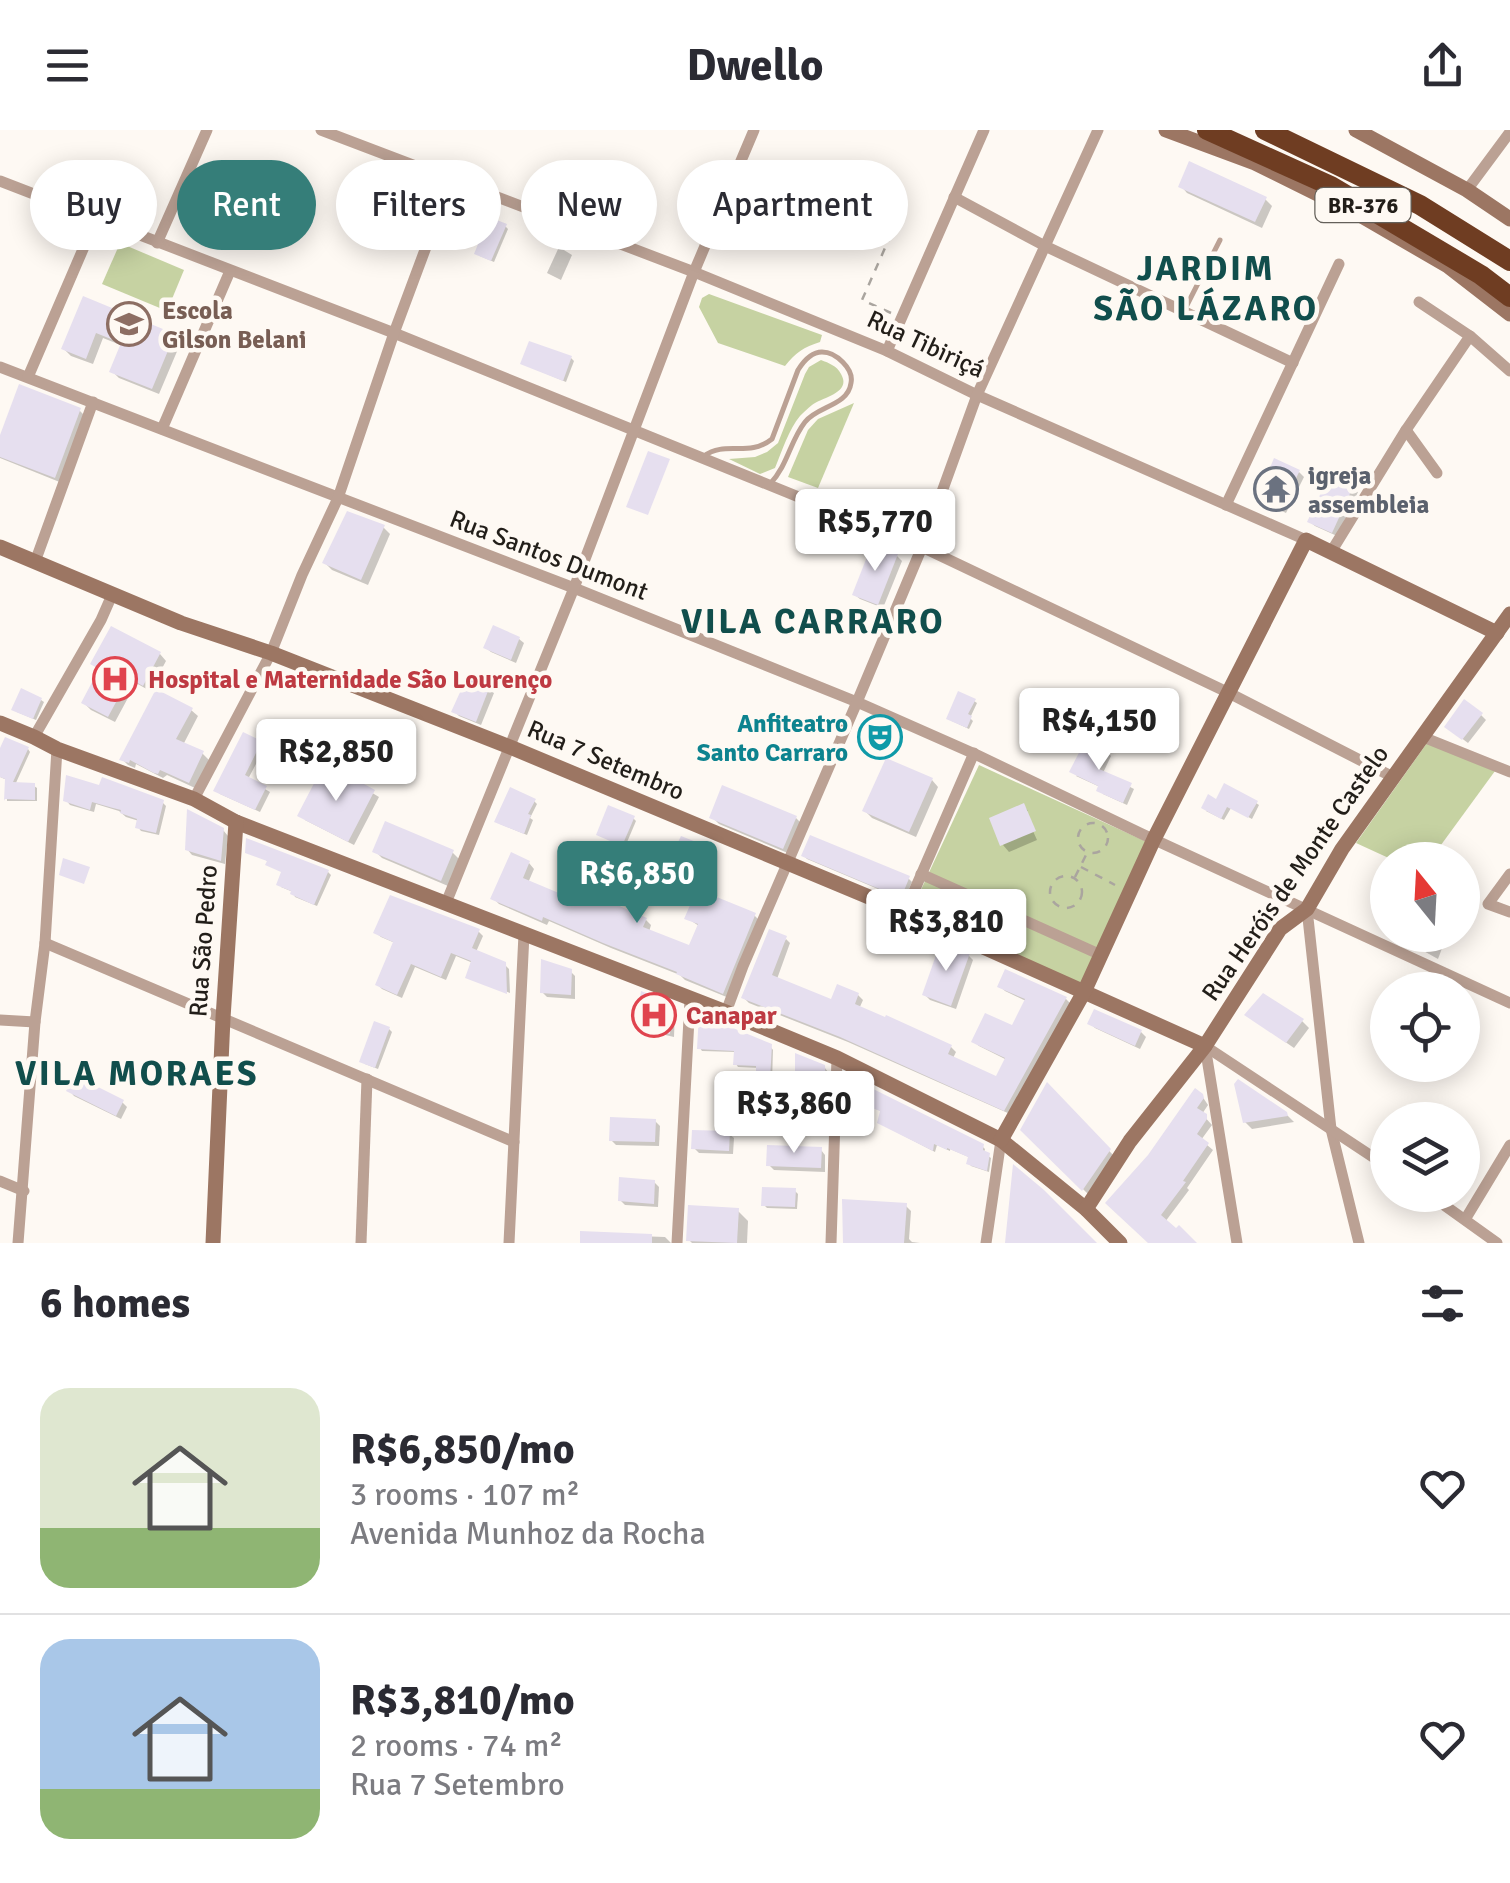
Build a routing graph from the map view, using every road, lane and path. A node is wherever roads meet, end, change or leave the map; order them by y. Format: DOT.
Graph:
graph roads {
  1 [pos="208,130"];
  2 [pos="321,130"];
  3 [pos="754,130"];
  4 [pos="984,130"];
  5 [pos="1098,130"];
  6 [pos="1166,130"];
  7 [pos="1208,130"];
  8 [pos="1265,130"];
  9 [pos="1356,130"];
  10 [pos="1510,132"];
  11 [pos="1383,135"];
  12 [pos="399,160"];
  13 [pos="0,181"];
  14 [pos="1467,190"];
  15 [pos="30,193"];
  16 [pos="954,196"];
  17 [pos="501,199"];
  18 [pos="1510,219"];
  19 [pos="1220,240"];
  20 [pos="157,243"];
  21 [pos="1045,246"];
  22 [pos="83,250"];
  23 [pos="425,250"];
  24 [pos="884,250"];
  25 [pos="1510,261"];
  26 [pos="1338,264"];
  27 [pos="230,272"];
  28 [pos="694,272"];
  29 [pos="1510,297"];
  30 [pos="1419,302"];
  31 [pos="1184,312"];
  32 [pos="1510,314"];
  33 [pos="902,318"];
  34 [pos="394,333"];
  35 [pos="1470,336"];
  36 [pos="887,351"];
  37 [pos="1293,363"];
  38 [pos="0,366"];
  39 [pos="1510,370"];
  40 [pos="28,377"];
  41 [pos="976,396"];
  42 [pos="93,402"];
  43 [pos="162,429"];
  44 [pos="1406,430"];
  45 [pos="635,431"];
  46 [pos="702,458"];
  47 [pos="1437,473"];
  48 [pos="768,486"];
  49 [pos="338,498"];
  50 [pos="1226,505"];
  51 [pos="1306,540"];
  52 [pos="922,546"];
  53 [pos="0,547"];
  54 [pos="1330,552"];
  55 [pos="35,562"];
  56 [pos="574,588"];
  57 [pos="112,595"];
  58 [pos="1510,614"];
  59 [pos="1503,636"];
  60 [pos="271,653"];
  61 [pos="1227,692"];
  62 [pos="858,702"];
  63 [pos="0,723"];
  64 [pos="34,736"];
  65 [pos="1423,737"];
  66 [pos="510,747"];
  67 [pos="57,749"];
  68 [pos="974,753"];
  69 [pos="1510,772"];
  70 [pos="1393,777"];
  71 [pos="194,799"];
  72 [pos="236,822"];
  73 [pos="1154,839"];
  74 [pos="1088,852"];
  75 [pos="787,863"];
  76 [pos="1081,866"];
  77 [pos="922,874"];
  78 [pos="1510,874"];
  79 [pos="1074,878"];
  80 [pos="1130,892"];
  81 [pos="446,903"];
  82 [pos="1307,909"];
  83 [pos="904,912"];
  84 [pos="1510,912"];
  85 [pos="524,934"];
  86 [pos="45,943"];
  87 [pos="1101,955"];
  88 [pos="1084,992"];
  89 [pos="690,1000"];
  90 [pos="1510,1003"];
  91 [pos="726,1012"];
  92 [pos="223,1018"];
  93 [pos="0,1020"];
  94 [pos="35,1022"];
  95 [pos="1205,1046"];
  96 [pos="837,1058"];
  97 [pos="367,1079"];
  98 [pos="1331,1129"];
  99 [pos="1001,1140"];
  100 [pos="514,1142"];
  101 [pos="1510,1145"];
  102 [pos="1370,1155"];
  103 [pos="0,1181"];
  104 [pos="24,1191"];
  105 [pos="1086,1208"];
  106 [pos="1457,1212"];
  107 [pos="1466,1218"];
  108 [pos="18,1243"];
  109 [pos="213,1243"];
  110 [pos="361,1243"];
  111 [pos="509,1243"];
  112 [pos="677,1243"];
  113 [pos="831,1243"];
  114 [pos="986,1243"];
  115 [pos="1120,1243"];
  116 [pos="1237,1243"];
  117 [pos="1359,1243"];
  118 [pos="1497,1243"];
  1 -- 20 [label="street"];
  2 -- 12 [label="street, Rua Tibiriçá"];
  3 -- 28 [label="street"];
  4 -- 16 [label="street"];
  5 -- 21 [label="street"];
  6 -- 32 [label="main road"];
  7 -- 29 [label="highway, BR-376"];
  8 -- 25 [label="highway, BR-376"];
  9 -- 11 [label="main road"];
  10 -- 14 [label="street"];
  11 -- 14 [label="main road"];
  13 -- 15 [label="street"];
  14 -- 18 [label="main road"];
  16 -- 21 [label="street"];
  16 -- 33 [label="street"];
  17 -- 28 [label="street, Rua Tibiriçá"];
  19 -- 31 [label="lane"];
  20 -- 27 [label="street"];
  21 -- 31 [label="street"];
  21 -- 41 [label="street"];
  22 -- 40 [label="street"];
  23 -- 34 [label="street"];
  24 -- 33 [label="path"];
  26 -- 37 [label="street"];
  27 -- 34 [label="street"];
  27 -- 43 [label="street"];
  28 -- 36 [label="street, Rua Tibiriçá"];
  28 -- 45 [label="street"];
  30 -- 35 [label="street"];
  31 -- 37 [label="street"];
  33 -- 36 [label="street"];
  34 -- 45 [label="street"];
  34 -- 49 [label="street"];
  35 -- 39 [label="street"];
  35 -- 44 [label="street"];
  36 -- 41 [label="street, Rua Tibiriçá"];
  37 -- 50 [label="street"];
  38 -- 40 [label="street, Rua Santos Dumont"];
  40 -- 42 [label="street, Rua Santos Dumont"];
  41 -- 50 [label="street, Rua Tibiriçá"];
  41 -- 52 [label="street"];
  42 -- 43 [label="street, Rua Santos Dumont"];
  42 -- 55 [label="street"];
  43 -- 49 [label="street, Rua Santos Dumont"];
  44 -- 47 [label="street"];
  44 -- 54 [label="street"];
  45 -- 46 [label="street"];
  45 -- 56 [label="street"];
  46 -- 48 [label="street"];
  46 -- 48 [label="lane"];
  48 -- 52 [label="street"];
  49 -- 56 [label="street, Rua Santos Dumont"];
  49 -- 60 [label="street"];
  50 -- 51 [label="street, Rua Tibiriçá"];
  51 -- 54 [label="main road, Rua Tibiriçá"];
  51 -- 61 [label="main road"];
  52 -- 61 [label="street"];
  52 -- 62 [label="street"];
  53 -- 55 [label="main road, Rua 7 Setembro"];
  54 -- 59 [label="main road, Rua Tibiriçá"];
  55 -- 57 [label="main road, Rua 7 Setembro"];
  56 -- 62 [label="street, Rua Santos Dumont"];
  56 -- 66 [label="street"];
  57 -- 60 [label="main road, Rua 7 Setembro"];
  57 -- 64 [label="street"];
  58 -- 59 [label="main road, Rua Heróis de Monte Castelo"];
  59 -- 65 [label="main road, Rua Heróis de Monte Castelo"];
  60 -- 66 [label="main road, Rua 7 Setembro"];
  60 -- 71 [label="street"];
  61 -- 70 [label="street"];
  61 -- 73 [label="main road"];
  62 -- 68 [label="street, Rua Santos Dumont"];
  62 -- 75 [label="street"];
  63 -- 64 [label="main road"];
  64 -- 67 [label="main road"];
  65 -- 69 [label="street"];
  65 -- 70 [label="main road, Rua Heróis de Monte Castelo"];
  66 -- 75 [label="main road, Rua 7 Setembro"];
  66 -- 81 [label="street"];
  67 -- 71 [label="main road"];
  67 -- 86 [label="street"];
  68 -- 73 [label="street, Rua Santos Dumont"];
  68 -- 77 [label="street"];
  70 -- 82 [label="main road, Rua Heróis de Monte Castelo"];
  71 -- 72 [label="main road"];
  72 -- 81 [label="main road"];
  72 -- 92 [label="main road, Rua São Pedro"];
  73 -- 80 [label="main road"];
  73 -- 82 [label="street, Rua Santos Dumont"];
  74 -- 74 [label="path"];
  74 -- 76 [label="path"];
  75 -- 83 [label="main road, Rua 7 Setembro"];
  75 -- 91 [label="street"];
  76 -- 79 [label="path"];
  76 -- 80 [label="path"];
  77 -- 83 [label="street"];
  77 -- 87 [label="street"];
  78 -- 84 [label="street"];
  79 -- 79 [label="path"];
  80 -- 87 [label="main road"];
  81 -- 85 [label="main road"];
  82 -- 90 [label="street, Rua Santos Dumont"];
  82 -- 95 [label="main road, Rua Heróis de Monte Castelo"];
  82 -- 98 [label="street"];
  83 -- 88 [label="main road, Rua 7 Setembro"];
  85 -- 89 [label="main road"];
  85 -- 100 [label="street"];
  86 -- 92 [label="street"];
  86 -- 94 [label="street"];
  87 -- 88 [label="main road"];
  88 -- 95 [label="main road, Rua 7 Setembro"];
  88 -- 99 [label="main road"];
  89 -- 91 [label="main road"];
  89 -- 112 [label="street"];
  91 -- 96 [label="main road"];
  92 -- 97 [label="street"];
  92 -- 109 [label="main road, Rua São Pedro"];
  93 -- 94 [label="street"];
  94 -- 104 [label="street"];
  95 -- 98 [label="street, Rua 7 Setembro"];
  95 -- 105 [label="main road, Rua Heróis de Monte Castelo"];
  95 -- 116 [label="street"];
  96 -- 99 [label="main road"];
  96 -- 113 [label="street"];
  97 -- 100 [label="street"];
  97 -- 110 [label="street"];
  98 -- 102 [label="street, Rua 7 Setembro"];
  98 -- 117 [label="street"];
  99 -- 105 [label="main road"];
  99 -- 114 [label="street"];
  100 -- 111 [label="street"];
  101 -- 107 [label="street"];
  103 -- 104 [label="street"];
  104 -- 108 [label="street"];
  105 -- 115 [label="main road"];
  106 -- 107 [label="street"];
  107 -- 118 [label="street"];
}
